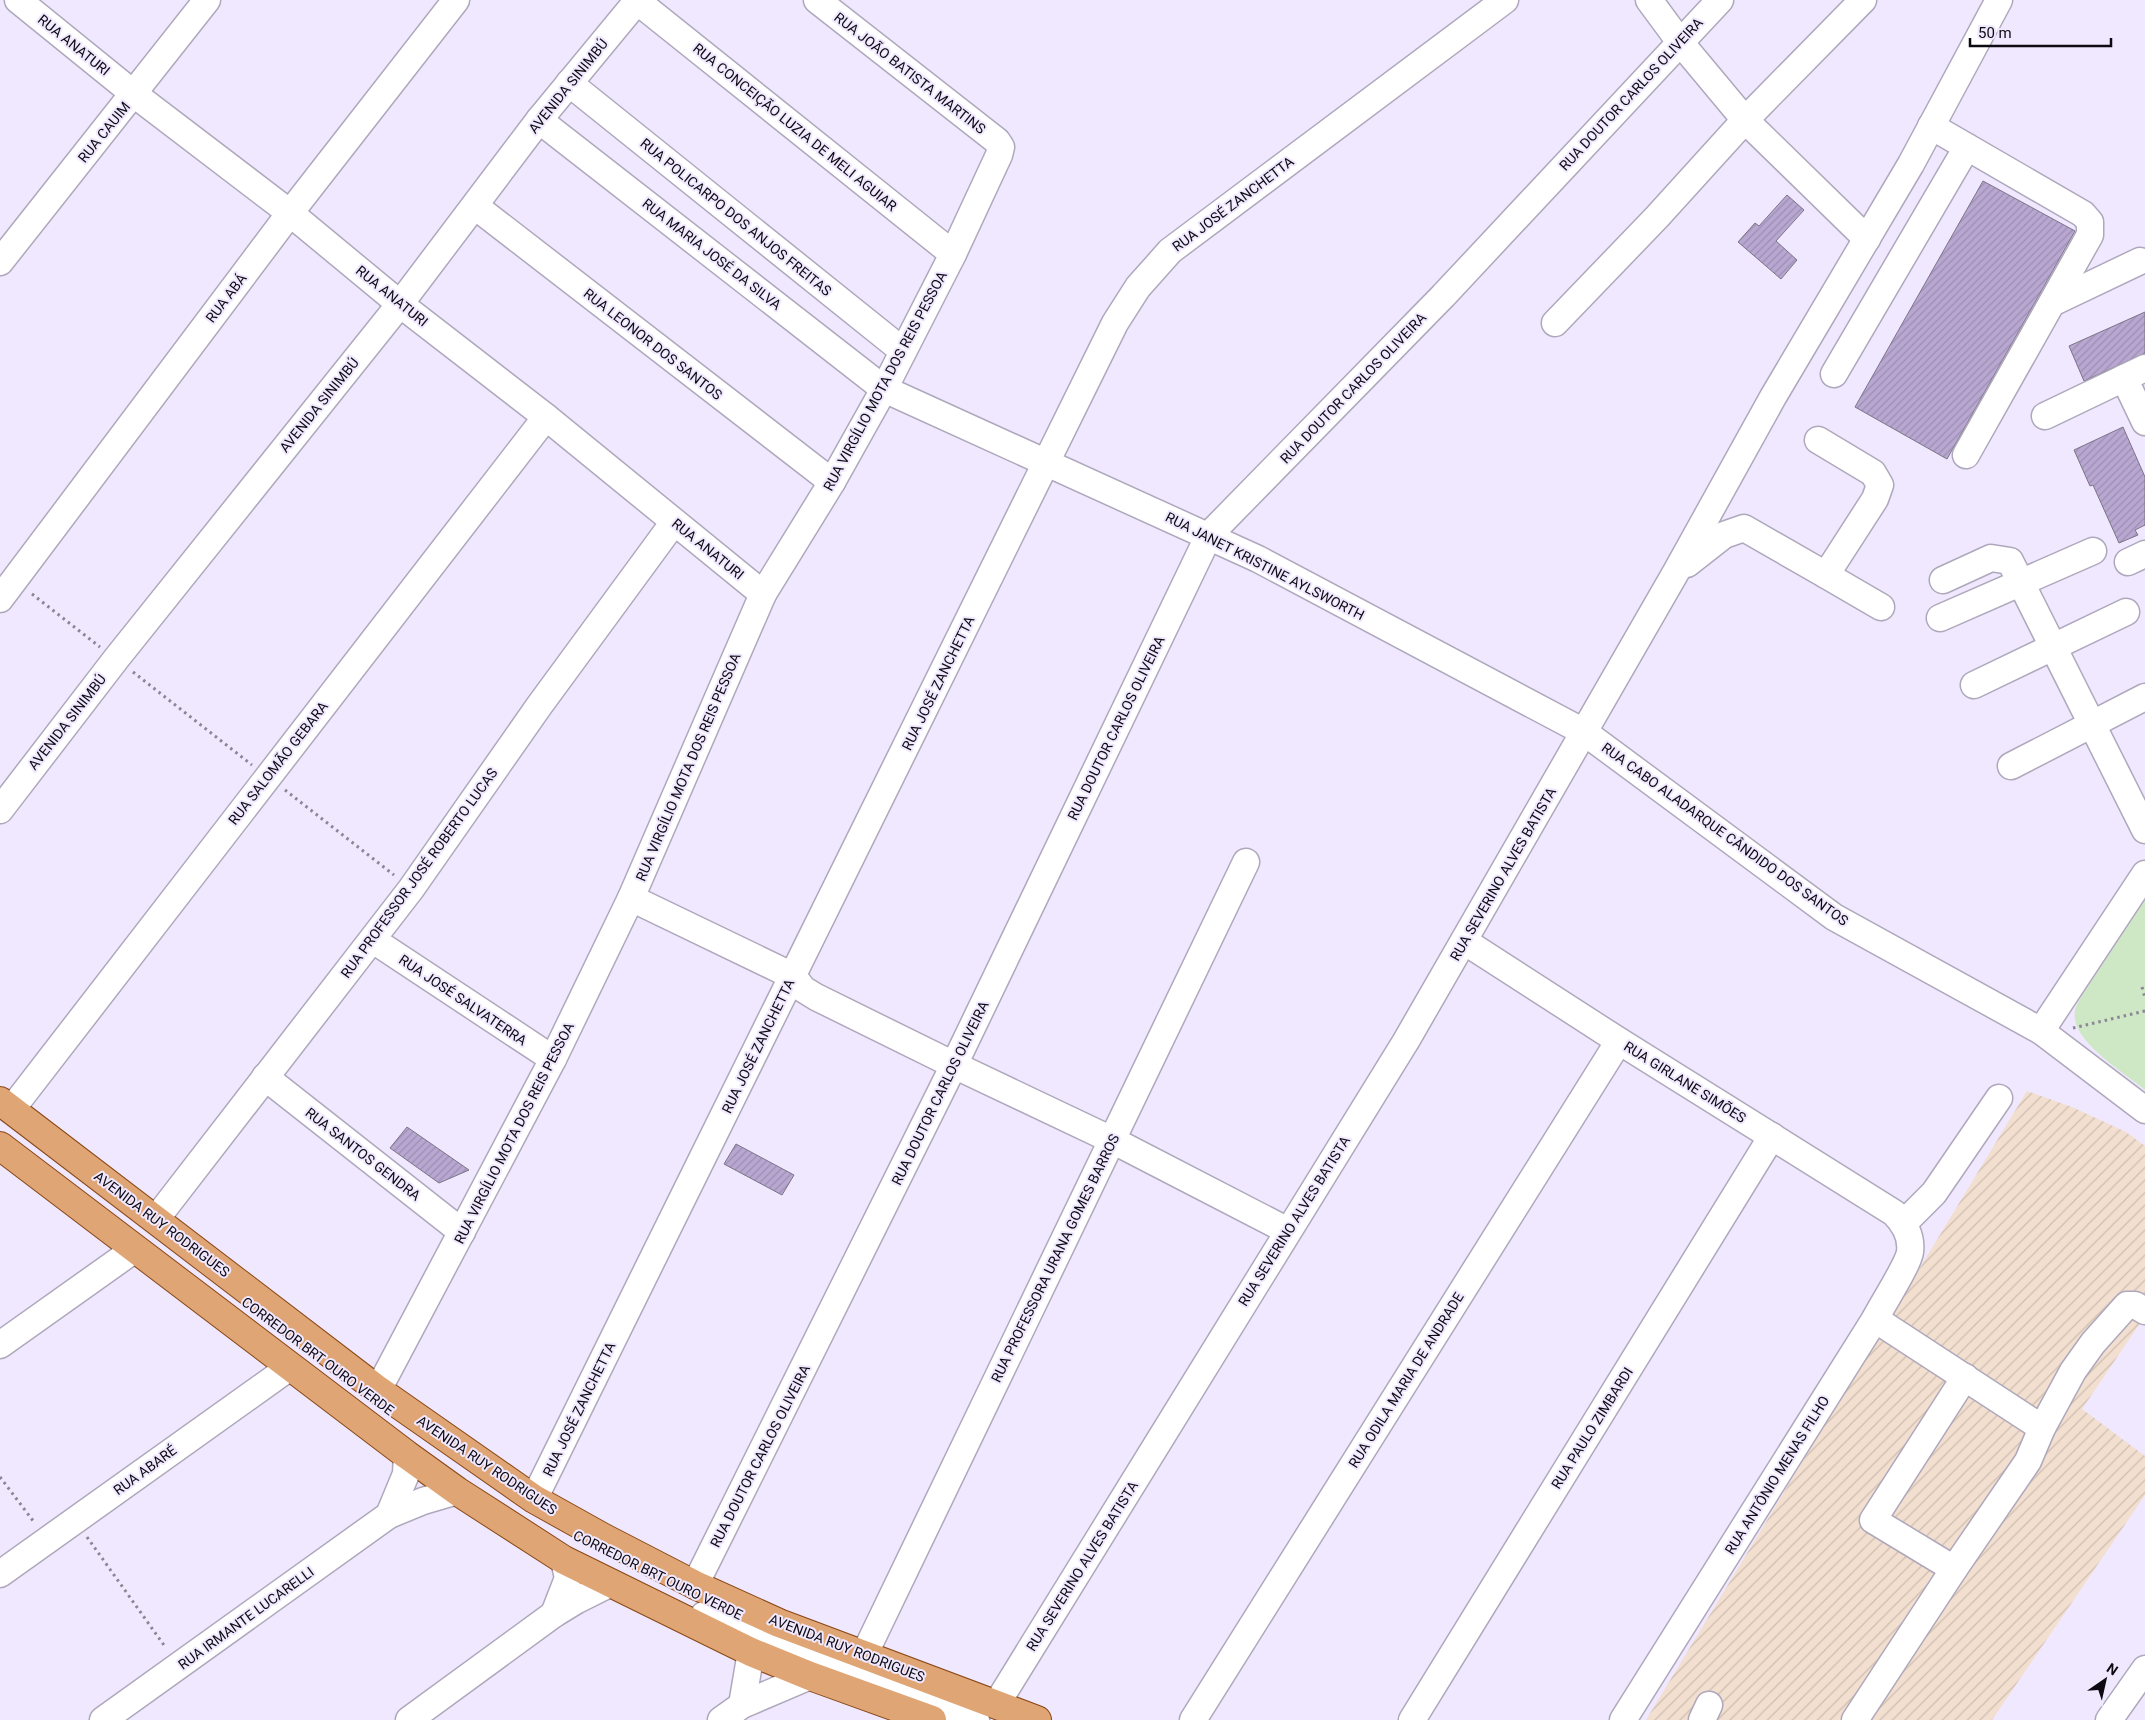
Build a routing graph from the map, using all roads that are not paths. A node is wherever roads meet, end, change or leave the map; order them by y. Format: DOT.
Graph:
graph roads {
  1 [pos="18,0"];
  2 [pos="207,0"];
  3 [pos="456,0"];
  4 [pos="817,0"];
  5 [pos="1506,0"];
  6 [pos="1649,0"];
  7 [pos="1720,0"];
  8 [pos="1862,0"];
  9 [pos="1999,0"];
  10 [pos="638,1"];
  11 [pos="1680,42"];
  12 [pos="569,83"];
  13 [pos="134,94"];
  14 [pos="540,120"];
  15 [pos="1745,120"];
  16 [pos="1931,126"];
  17 [pos="1001,147"];
  18 [pos="1967,147"];
  19 [pos="474,206"];
  20 [pos="290,213"];
  21 [pos="1867,240"];
  22 [pos="954,254"];
  23 [pos="2140,261"];
  24 [pos="0,262"];
  25 [pos="2052,303"];
  26 [pos="400,304"];
  27 [pos="1555,323"];
  28 [pos="903,351"];
  29 [pos="2134,373"];
  30 [pos="1834,374"];
  31 [pos="884,389"];
  32 [pos="2045,416"];
  33 [pos="546,417"];
  34 [pos="2145,422"];
  35 [pos="1818,440"];
  36 [pos="1966,454"];
  37 [pos="1047,463"];
  38 [pos="832,482"];
  39 [pos="674,522"];
  40 [pos="1209,535"];
  41 [pos="2093,551"];
  42 [pos="1676,572"];
  43 [pos="1826,575"];
  44 [pos="1943,580"];
  45 [pos="2021,582"];
  46 [pos="7,589"];
  47 [pos="763,594"];
  48 [pos="1882,607"];
  49 [pos="2126,612"];
  50 [pos="1940,618"];
  51 [pos="2054,647"];
  52 [pos="1974,685"];
  53 [pos="2145,697"];
  54 [pos="2093,724"];
  55 [pos="1584,732"];
  56 [pos="2011,766"];
  57 [pos="2138,797"];
  58 [pos="0,810"];
  59 [pos="2145,830"];
  60 [pos="1246,862"];
  61 [pos="2145,874"];
  62 [pos="631,898"];
  63 [pos="373,940"];
  64 [pos="1464,941"];
  65 [pos="793,976"];
  66 [pos="2041,1031"];
  67 [pos="1619,1040"];
  68 [pos="553,1059"];
  69 [pos="954,1065"];
  70 [pos="264,1077"];
  71 [pos="1999,1098"];
  72 [pos="2145,1110"];
  73 [pos="3,1115"];
  74 [pos="1772,1136"];
  75 [pos="1112,1140"];
  76 [pos="0,1146"];
  77 [pos="156,1219"];
  78 [pos="1904,1223"];
  79 [pos="1288,1231"];
  80 [pos="462,1232"];
  81 [pos="135,1249"];
  82 [pos="2145,1311"];
  83 [pos="1875,1319"];
  84 [pos="0,1345"];
  85 [pos="290,1367"];
  86 [pos="1965,1377"];
  87 [pos="371,1406"];
  88 [pos="2042,1428"];
  89 [pos="407,1455"];
  90 [pos="457,1491"];
  91 [pos="534,1500"];
  92 [pos="390,1515"];
  93 [pos="564,1560"];
  94 [pos="1954,1569"];
  95 [pos="0,1574"];
  96 [pos="611,1583"];
  97 [pos="695,1585"];
  98 [pos="554,1614"];
  99 [pos="751,1652"];
  100 [pos="864,1655"];
  101 [pos="2145,1669"];
  102 [pos="810,1676"];
  103 [pos="742,1704"];
  104 [pos="993,1716"];
  105 [pos="103,1720"];
  106 [pos="409,1720"];
  107 [pos="721,1720"];
  108 [pos="932,1720"];
  109 [pos="1037,1720"];
  110 [pos="1193,1720"];
  111 [pos="1412,1720"];
  112 [pos="1623,1720"];
  113 [pos="1855,1720"];
  114 [pos="2109,1720"];
  1 -- 13 [label="street, RUA ANATURI"];
  2 -- 13 [label="street, RUA CAUIM"];
  3 -- 20 [label="street, RUA ABÁ"];
  4 -- 17 [label="street, RUA JOÃO BATISTA MARTINS"];
  5 -- 37 [label="street, RUA JOSÉ ZANCHETTA"];
  6 -- 11 [label="street"];
  7 -- 11 [label="street, RUA DOUTOR CARLOS OLIVEIRA"];
  8 -- 15 [label="street"];
  9 -- 16 [label="street, RUA SEVERINO ALVES BATISTA"];
  10 -- 12 [label="street, AVENIDA SINIMBÚ"];
  10 -- 22 [label="street, RUA CONCEIÇÃO LUZIA DE MELI AGUIAR"];
  11 -- 15 [label="street"];
  11 -- 40 [label="street, RUA DOUTOR CARLOS OLIVEIRA"];
  12 -- 14 [label="street, AVENIDA SINIMBÚ"];
  12 -- 28 [label="street, RUA POLICARPO DOS ANJOS FREITAS"];
  13 -- 20 [label="street, RUA ANATURI"];
  13 -- 24 [label="street, RUA CAUIM"];
  14 -- 19 [label="street, AVENIDA SINIMBÚ"];
  14 -- 31 [label="street, RUA MARIA JOSÉ DA SILVA"];
  15 -- 21 [label="street"];
  15 -- 27 [label="street"];
  16 -- 18 [label="street"];
  16 -- 21 [label="street, RUA SEVERINO ALVES BATISTA"];
  17 -- 22 [label="street, RUA VIRGÍLIO MOTA DOS REIS PESSOA"];
  18 -- 25 [label="street"];
  18 -- 30 [label="street"];
  19 -- 26 [label="street, AVENIDA SINIMBÚ"];
  19 -- 38 [label="street, RUA LEONOR DOS SANTOS"];
  20 -- 26 [label="street, RUA ANATURI"];
  20 -- 46 [label="street, RUA ABÁ"];
  21 -- 42 [label="street, RUA SEVERINO ALVES BATISTA"];
  22 -- 28 [label="street, RUA VIRGÍLIO MOTA DOS REIS PESSOA"];
  23 -- 25 [label="street"];
  25 -- 36 [label="street"];
  26 -- 33 [label="street, RUA ANATURI"];
  26 -- 58 [label="street, AVENIDA SINIMBÚ"];
  28 -- 31 [label="street, RUA VIRGÍLIO MOTA DOS REIS PESSOA"];
  29 -- 32 [label="street"];
  29 -- 34 [label="street"];
  31 -- 37 [label="street, RUA JANET KRISTINE AYLSWORTH"];
  31 -- 38 [label="street, RUA VIRGÍLIO MOTA DOS REIS PESSOA"];
  33 -- 39 [label="street, RUA ANATURI"];
  33 -- 73 [label="street, RUA SALOMÃO GEBARA"];
  35 -- 43 [label="street"];
  37 -- 40 [label="street, RUA JANET KRISTINE AYLSWORTH"];
  37 -- 65 [label="street, RUA JOSÉ ZANCHETTA"];
  38 -- 47 [label="street, RUA VIRGÍLIO MOTA DOS REIS PESSOA"];
  39 -- 47 [label="street, RUA ANATURI"];
  39 -- 63 [label="street, RUA PROFESSOR JOSÉ ROBERTO LUCAS"];
  40 -- 55 [label="street, RUA JANET KRISTINE AYLSWORTH"];
  40 -- 69 [label="street, RUA DOUTOR CARLOS OLIVEIRA"];
  41 -- 45 [label="street"];
  42 -- 43 [label="street"];
  42 -- 55 [label="street, RUA SEVERINO ALVES BATISTA"];
  43 -- 48 [label="street"];
  44 -- 45 [label="street"];
  45 -- 50 [label="street"];
  45 -- 51 [label="street"];
  47 -- 62 [label="street, RUA VIRGÍLIO MOTA DOS REIS PESSOA"];
  49 -- 51 [label="street"];
  51 -- 52 [label="street"];
  51 -- 54 [label="street"];
  53 -- 54 [label="street"];
  54 -- 56 [label="street"];
  54 -- 57 [label="street"];
  55 -- 64 [label="street, RUA SEVERINO ALVES BATISTA"];
  55 -- 66 [label="street, RUA CABO ALADARQUE CÂNDIDO DOS SANTOS"];
  57 -- 59 [label="street"];
  60 -- 75 [label="street, RUA PROFESSORA URANA GOMES BARROS"];
  61 -- 66 [label="street"];
  62 -- 65 [label="street"];
  62 -- 68 [label="street, RUA VIRGÍLIO MOTA DOS REIS PESSOA"];
  63 -- 68 [label="street, RUA JOSÉ SALVATERRA"];
  63 -- 70 [label="street, RUA PROFESSOR JOSÉ ROBERTO LUCAS"];
  64 -- 67 [label="street, RUA GIRLANE SIMÕES"];
  64 -- 79 [label="street, RUA SEVERINO ALVES BATISTA"];
  65 -- 69 [label="street"];
  65 -- 91 [label="street, RUA JOSÉ ZANCHETTA"];
  66 -- 72 [label="street, RUA CABO ALADARQUE CÂNDIDO DOS SANTOS"];
  67 -- 74 [label="street, RUA GIRLANE SIMÕES"];
  67 -- 110 [label="street, RUA ODILA MARIA DE ANDRADE"];
  68 -- 80 [label="street, RUA VIRGÍLIO MOTA DOS REIS PESSOA"];
  69 -- 75 [label="street"];
  69 -- 97 [label="street, RUA DOUTOR CARLOS OLIVEIRA"];
  70 -- 77 [label="street, RUA PROFESSOR JOSÉ ROBERTO LUCAS"];
  70 -- 80 [label="street, RUA SANTOS GENDRA"];
  71 -- 78 [label="street"];
  73 -- 77 [label="main road, AVENIDA RUY RODRIGUES"];
  73 -- 87 [label="street, CORREDOR BRT OURO VERDE"];
  74 -- 78 [label="street, RUA GIRLANE SIMÕES"];
  74 -- 111 [label="street, RUA PAULO ZIMBARDI"];
  75 -- 79 [label="street"];
  75 -- 100 [label="street, RUA PROFESSORA URANA GOMES BARROS"];
  76 -- 81 [label="main road, AVENIDA RUY RODRIGUES"];
  77 -- 87 [label="main road, AVENIDA RUY RODRIGUES"];
  78 -- 83 [label="street, RUA ANTÔNIO MENAS FILHO"];
  79 -- 104 [label="street, RUA SEVERINO ALVES BATISTA"];
  80 -- 87 [label="street, RUA VIRGÍLIO MOTA DOS REIS PESSOA"];
  81 -- 84 [label="street"];
  81 -- 85 [label="main road, AVENIDA RUY RODRIGUES"];
  82 -- 88 [label="street"];
  83 -- 86 [label="street"];
  83 -- 112 [label="street, RUA ANTÔNIO MENAS FILHO"];
  85 -- 87 [label="main road, AVENIDA RUY RODRIGUES"];
  85 -- 95 [label="street, RUA ABARÉ"];
  86 -- 88 [label="street"];
  86 -- 94 [label="street"];
  87 -- 89 [label="main road, AVENIDA RUY RODRIGUES"];
  87 -- 91 [label="main road, AVENIDA RUY RODRIGUES"];
  87 -- 104 [label="street, CORREDOR BRT OURO VERDE"];
  88 -- 94 [label="street"];
  89 -- 90 [label="main road, AVENIDA RUY RODRIGUES"];
  89 -- 92 [label="street"];
  90 -- 92 [label="street, RUA IRMANTE LUCARELLI"];
  90 -- 93 [label="main road, AVENIDA RUY RODRIGUES"];
  91 -- 97 [label="main road, AVENIDA RUY RODRIGUES"];
  92 -- 105 [label="street, RUA IRMANTE LUCARELLI"];
  93 -- 96 [label="main road, AVENIDA RUY RODRIGUES"];
  93 -- 98 [label="street"];
  94 -- 113 [label="street"];
  96 -- 98 [label="street"];
  96 -- 99 [label="main road, AVENIDA RUY RODRIGUES"];
  97 -- 100 [label="main road, AVENIDA RUY RODRIGUES"];
  98 -- 106 [label="street"];
  99 -- 102 [label="main road, AVENIDA RUY RODRIGUES"];
  99 -- 103 [label="street"];
  100 -- 104 [label="main road, AVENIDA RUY RODRIGUES"];
  101 -- 114 [label="street"];
  102 -- 103 [label="street"];
  102 -- 108 [label="main road, AVENIDA RUY RODRIGUES"];
  103 -- 107 [label="street"];
  104 -- 109 [label="main road, AVENIDA RUY RODRIGUES"];
}
